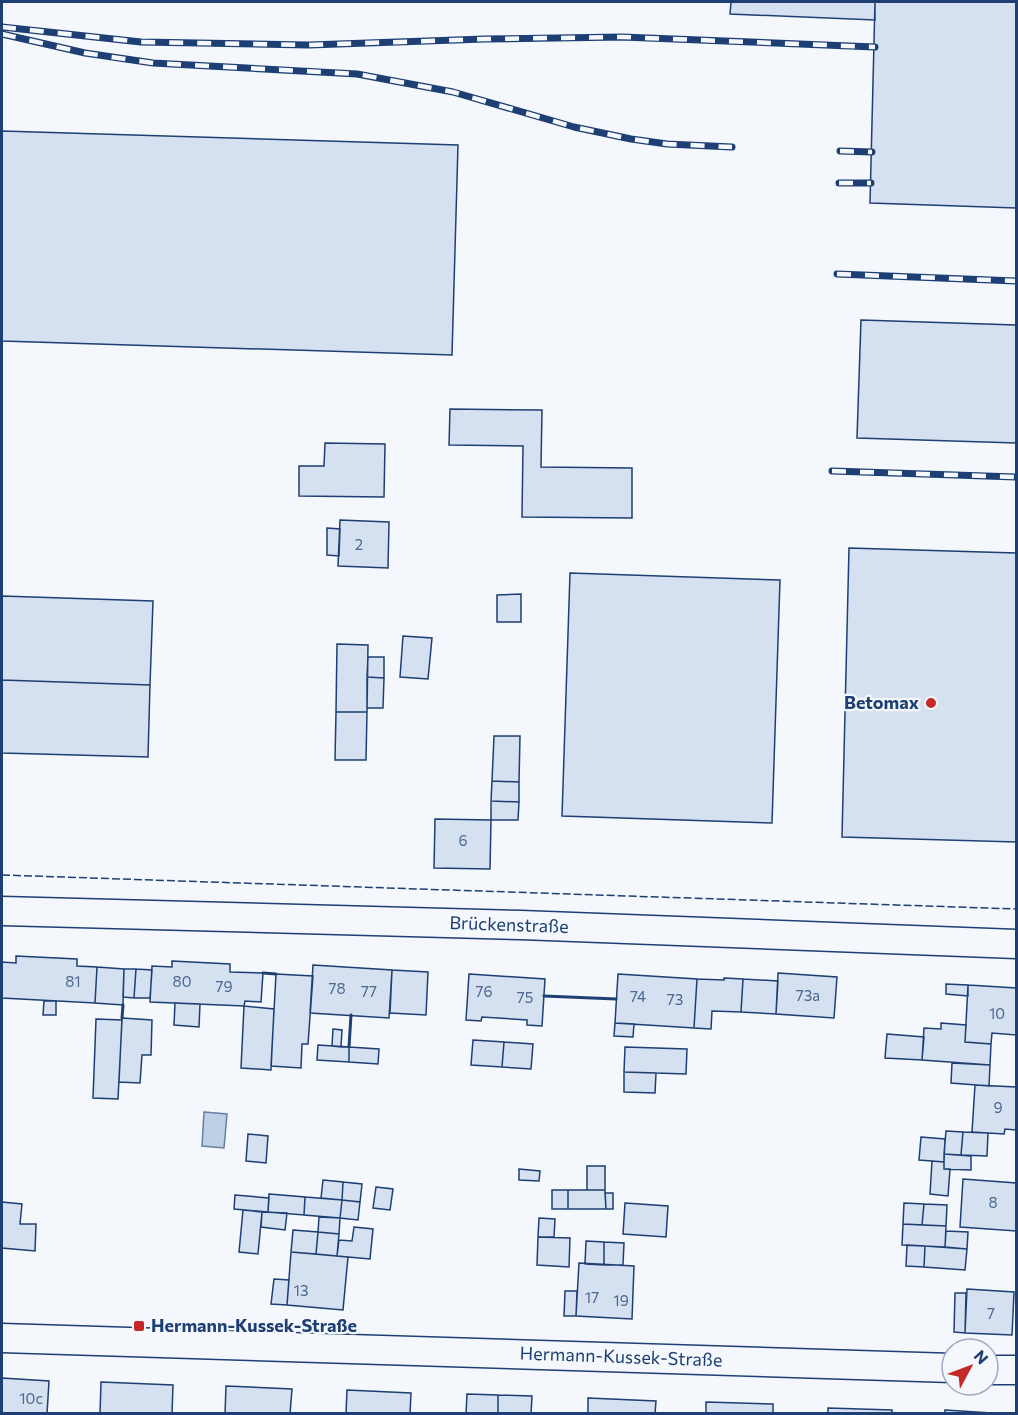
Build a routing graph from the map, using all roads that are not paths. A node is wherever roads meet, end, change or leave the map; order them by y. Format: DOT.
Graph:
graph roads {
  1 [pos="2,911"];
  2 [pos="1017,945"];
  3 [pos="2,1338"];
  4 [pos="940,1368"];
  5 [pos="1000,1370"];
  6 [pos="1017,1370"];
  1 -- 2 [label="street, Brückenstraße"];
  3 -- 4 [label="street, Hermann-Kussek-Straße"];
  5 -- 6 [label="street"];
}
